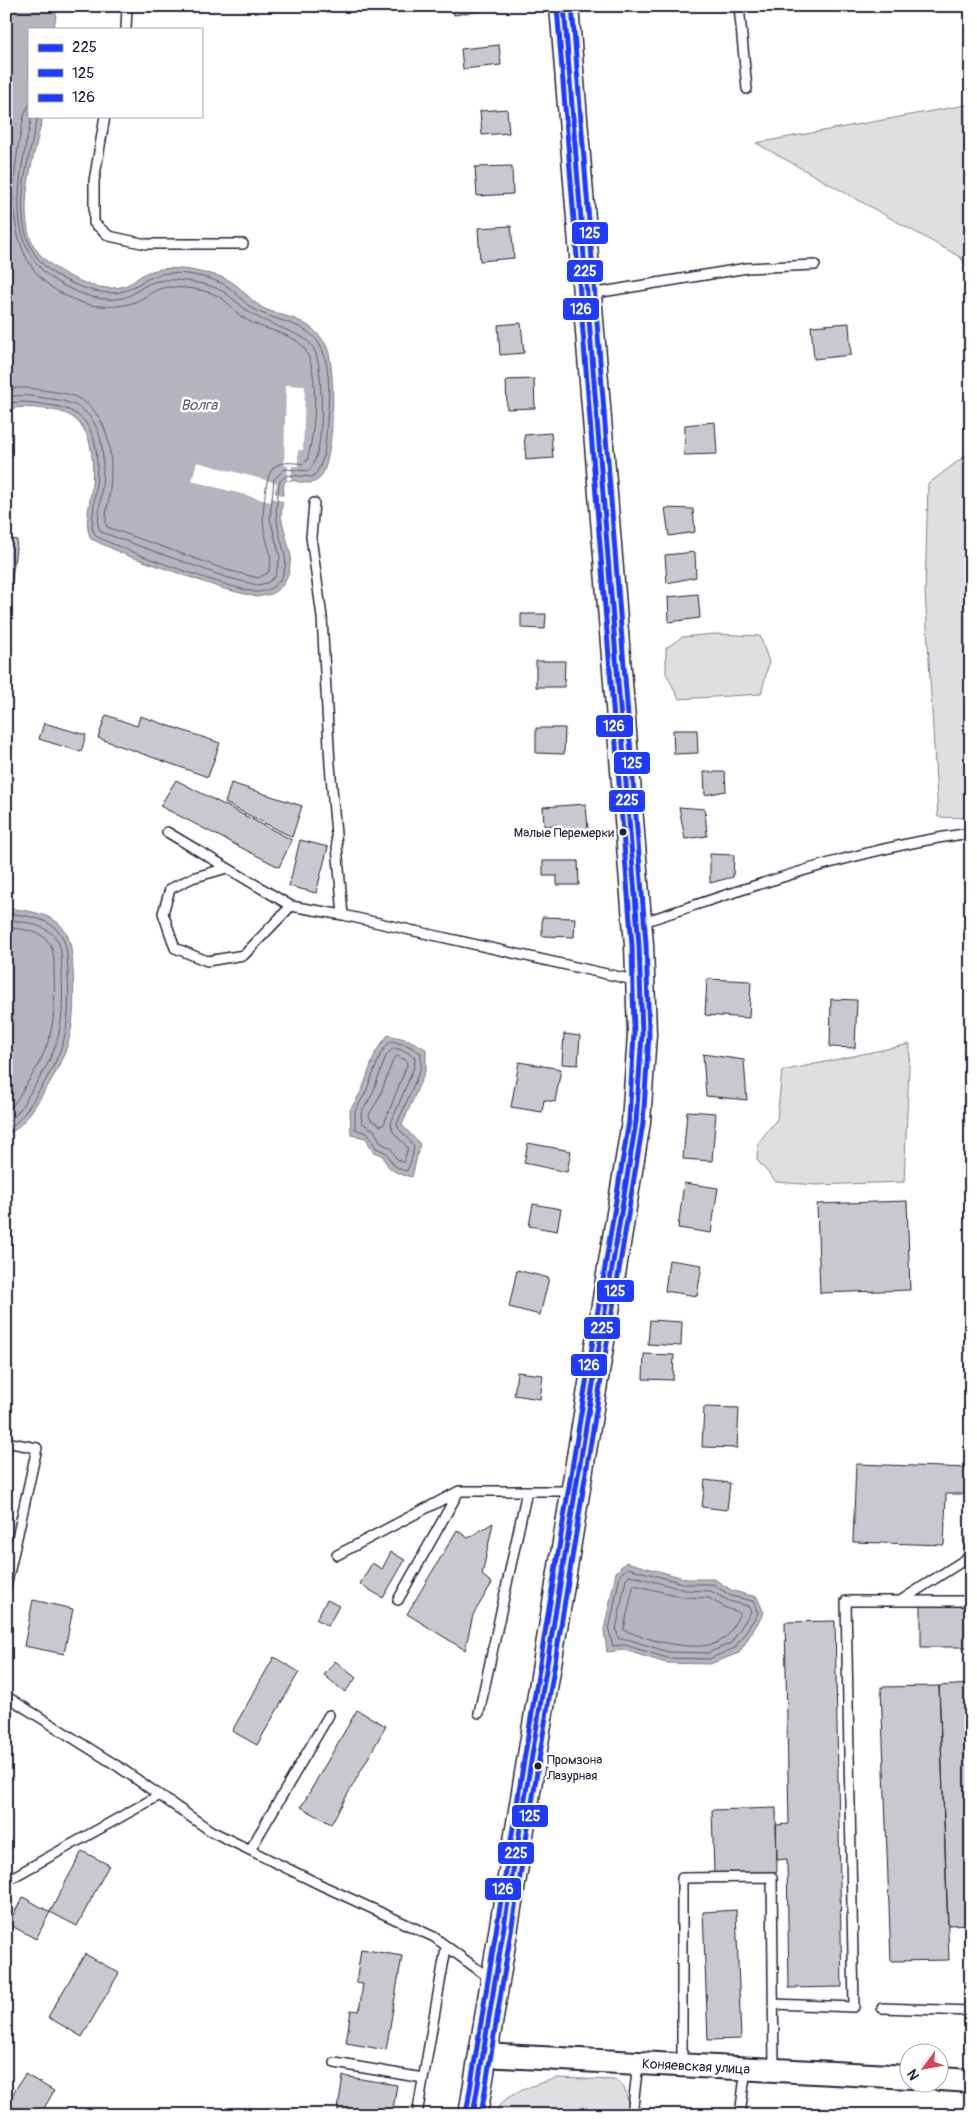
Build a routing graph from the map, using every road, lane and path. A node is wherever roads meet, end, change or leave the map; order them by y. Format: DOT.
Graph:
graph roads {
  1 [pos="127,6"];
  2 [pos="564,6"];
  3 [pos="739,6"];
  4 [pos="126,28"];
  5 [pos="747,89"];
  6 [pos="105,118"];
  7 [pos="243,244"];
  8 [pos="815,265"];
  9 [pos="587,294"];
  10 [pos="314,503"];
  11 [pos="167,832"];
  12 [pos="971,833"];
  13 [pos="227,868"];
  14 [pos="291,906"];
  15 [pos="343,915"];
  16 [pos="637,924"];
  17 [pos="641,981"];
  18 [pos="6,1442"];
  19 [pos="459,1490"];
  20 [pos="527,1491"];
  21 [pos="575,1492"];
  22 [pos="971,1540"];
  23 [pos="337,1555"];
  24 [pos="6,1587"];
  25 [pos="398,1600"];
  26 [pos="900,1601"];
  27 [pos="971,1602"];
  28 [pos="6,1696"];
  29 [pos="479,1713"];
  30 [pos="329,1716"];
  31 [pos="160,1795"];
  32 [pos="250,1850"];
  33 [pos="6,1881"];
  34 [pos="446,1948"];
  35 [pos="495,1981"];
  36 [pos="773,2004"];
  37 [pos="882,2008"];
  38 [pos="971,2011"];
  39 [pos="483,2055"];
  40 [pos="335,2063"];
  41 [pos="638,2063"];
  42 [pos="682,2065"];
  43 [pos="746,2068"];
  44 [pos="774,2070"];
  45 [pos="900,2076"];
  46 [pos="423,2078"];
  47 [pos="950,2080"];
  48 [pos="971,2081"];
  49 [pos="417,2115"];
  50 [pos="473,2115"];
  51 [pos="632,2115"];
  52 [pos="740,2115"];
  1 -- 4 [label="lane"];
  2 -- 9 [label="main road"];
  3 -- 5 [label="lane"];
  6 -- 7 [label="lane"];
  8 -- 9 [label="lane"];
  9 -- 16 [label="main road"];
  10 -- 15 [label="lane"];
  11 -- 13 [label="lane"];
  12 -- 16 [label="lane"];
  13 -- 14 [label="lane"];
  13 -- 14 [label="lane"];
  14 -- 15 [label="lane"];
  15 -- 17 [label="lane"];
  16 -- 17 [label="main road"];
  17 -- 21 [label="main road"];
  18 -- 24 [label="lane"];
  19 -- 20 [label="lane"];
  19 -- 23 [label="lane"];
  19 -- 25 [label="lane"];
  20 -- 21 [label="lane"];
  20 -- 29 [label="lane"];
  21 -- 35 [label="main road"];
  22 -- 26 [label="lane"];
  26 -- 27 [label="lane"];
  26 -- 36 [label="lane"];
  28 -- 31 [label="lane"];
  30 -- 32 [label="lane"];
  31 -- 32 [label="lane"];
  31 -- 33 [label="lane"];
  32 -- 34 [label="lane"];
  34 -- 35 [label="lane"];
  34 -- 46 [label="lane"];
  35 -- 39 [label="main road"];
  36 -- 42 [label="lane"];
  36 -- 44 [label="lane"];
  37 -- 38 [label="lane"];
  39 -- 41 [label="street, Коняевская улица"];
  39 -- 50 [label="main road"];
  40 -- 46 [label="lane"];
  41 -- 42 [label="street, Коняевская улица"];
  41 -- 51 [label="lane"];
  42 -- 43 [label="street, Коняевская улица"];
  43 -- 44 [label="street, Коняевская улица"];
  43 -- 52 [label="lane"];
  44 -- 45 [label="street, Коняевская улица"];
  46 -- 49 [label="lane"];
  47 -- 48 [label="street"];
}
